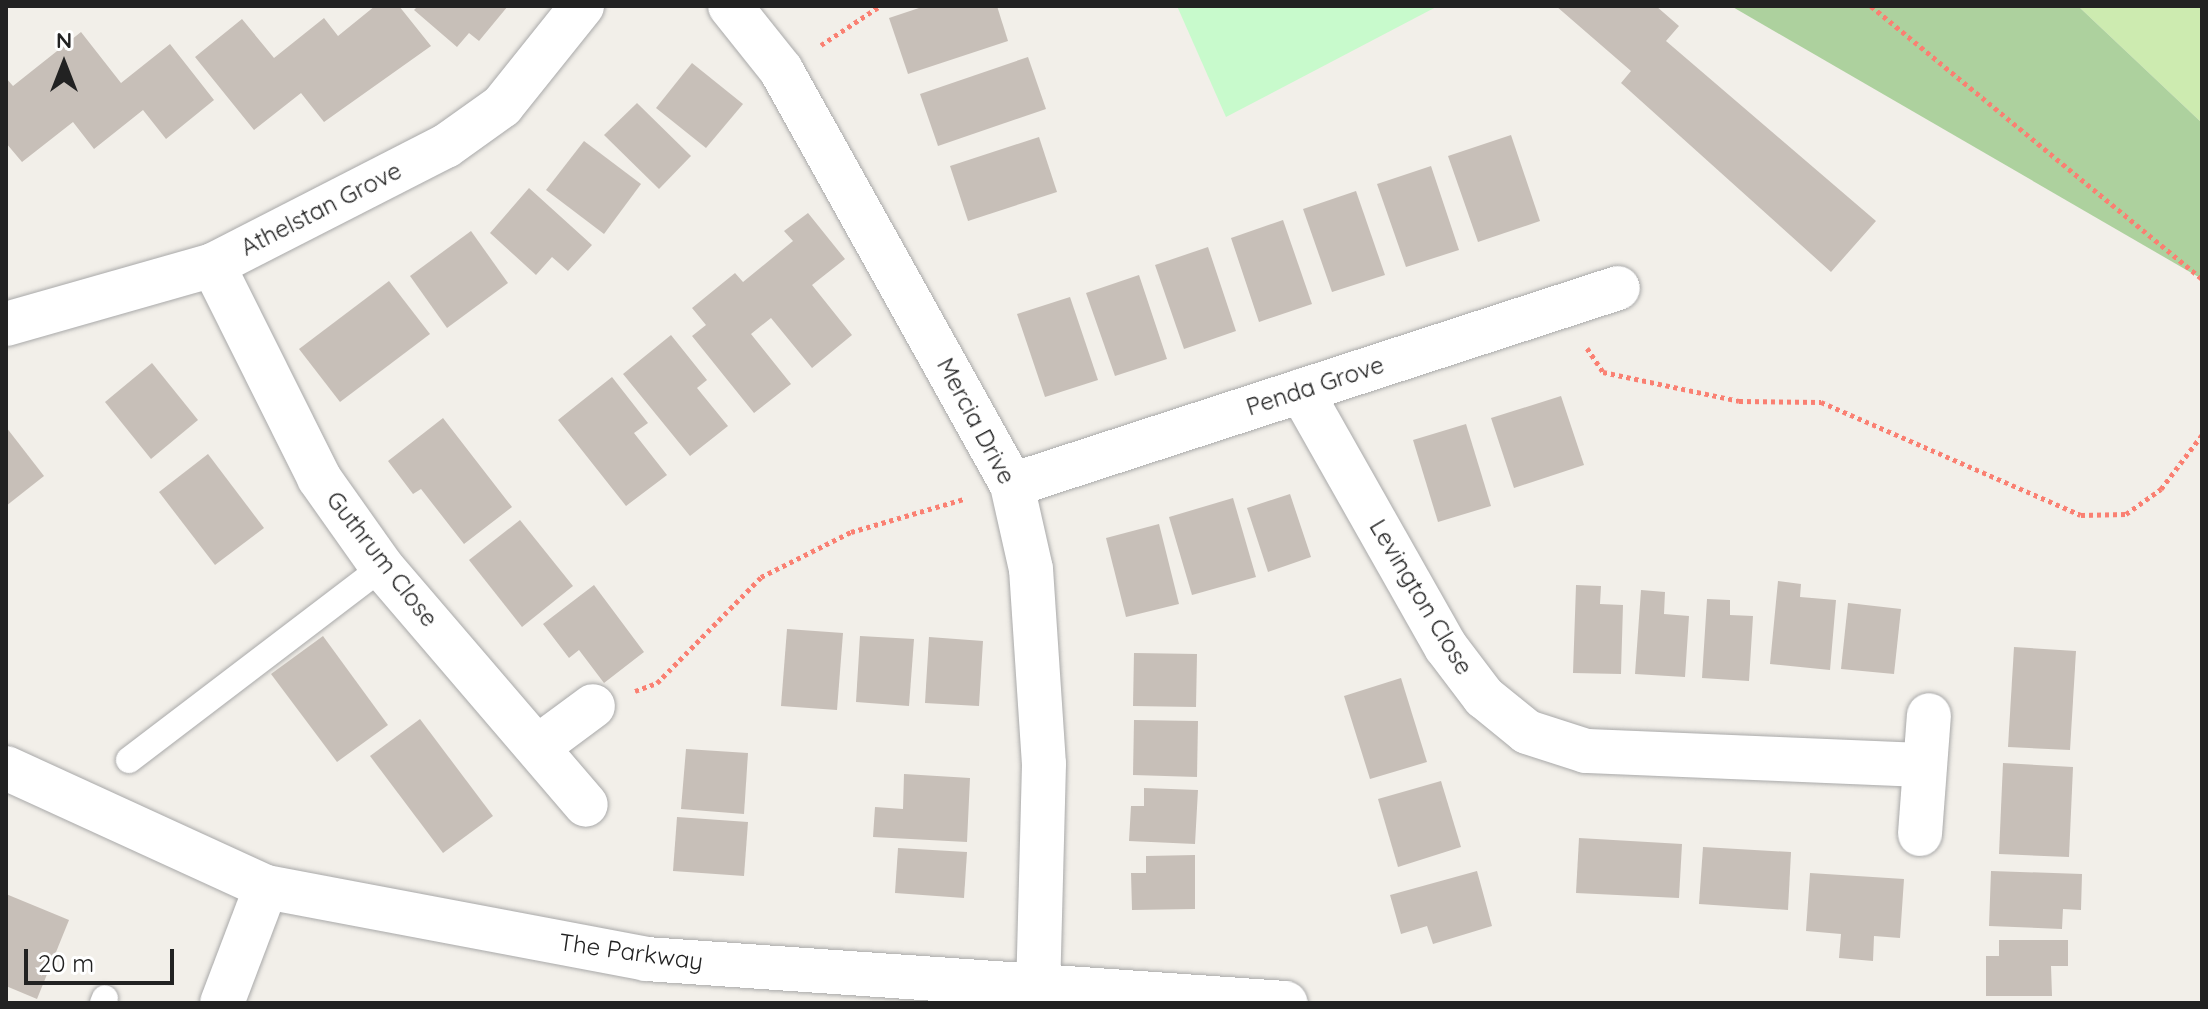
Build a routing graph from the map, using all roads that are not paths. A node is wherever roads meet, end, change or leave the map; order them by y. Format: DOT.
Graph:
graph roads {
  1 [pos="582,6"];
  2 [pos="730,6"];
  3 [pos="213,265"];
  4 [pos="1618,288"];
  5 [pos="6,324"];
  6 [pos="1301,391"];
  7 [pos="1012,485"];
  8 [pos="382,567"];
  9 [pos="593,706"];
  10 [pos="1929,715"];
  11 [pos="539,746"];
  12 [pos="129,760"];
  13 [pos="1924,765"];
  14 [pos="6,768"];
  15 [pos="586,805"];
  16 [pos="1920,834"];
  17 [pos="266,887"];
  18 [pos="1038,989"];
  19 [pos="222,1003"];
  20 [pos="1285,1003"];
  1 -- 3 [label="street, Athelstan Grove"];
  2 -- 7 [label="street, Mercia Drive"];
  3 -- 5 [label="street, Athelstan Grove"];
  3 -- 8 [label="street, Guthrum Close"];
  4 -- 6 [label="street, Penda Grove"];
  6 -- 7 [label="street, Penda Grove"];
  6 -- 13 [label="street, Levington Close"];
  7 -- 18 [label="street, Mercia Drive"];
  8 -- 11 [label="street, Guthrum Close"];
  8 -- 12 [label="lane"];
  9 -- 11 [label="street"];
  10 -- 13 [label="street"];
  11 -- 15 [label="street, Guthrum Close"];
  13 -- 16 [label="street"];
  14 -- 17 [label="street, The Parkway"];
  17 -- 18 [label="street, The Parkway"];
  17 -- 19 [label="street"];
  18 -- 20 [label="street, The Parkway"];
}
